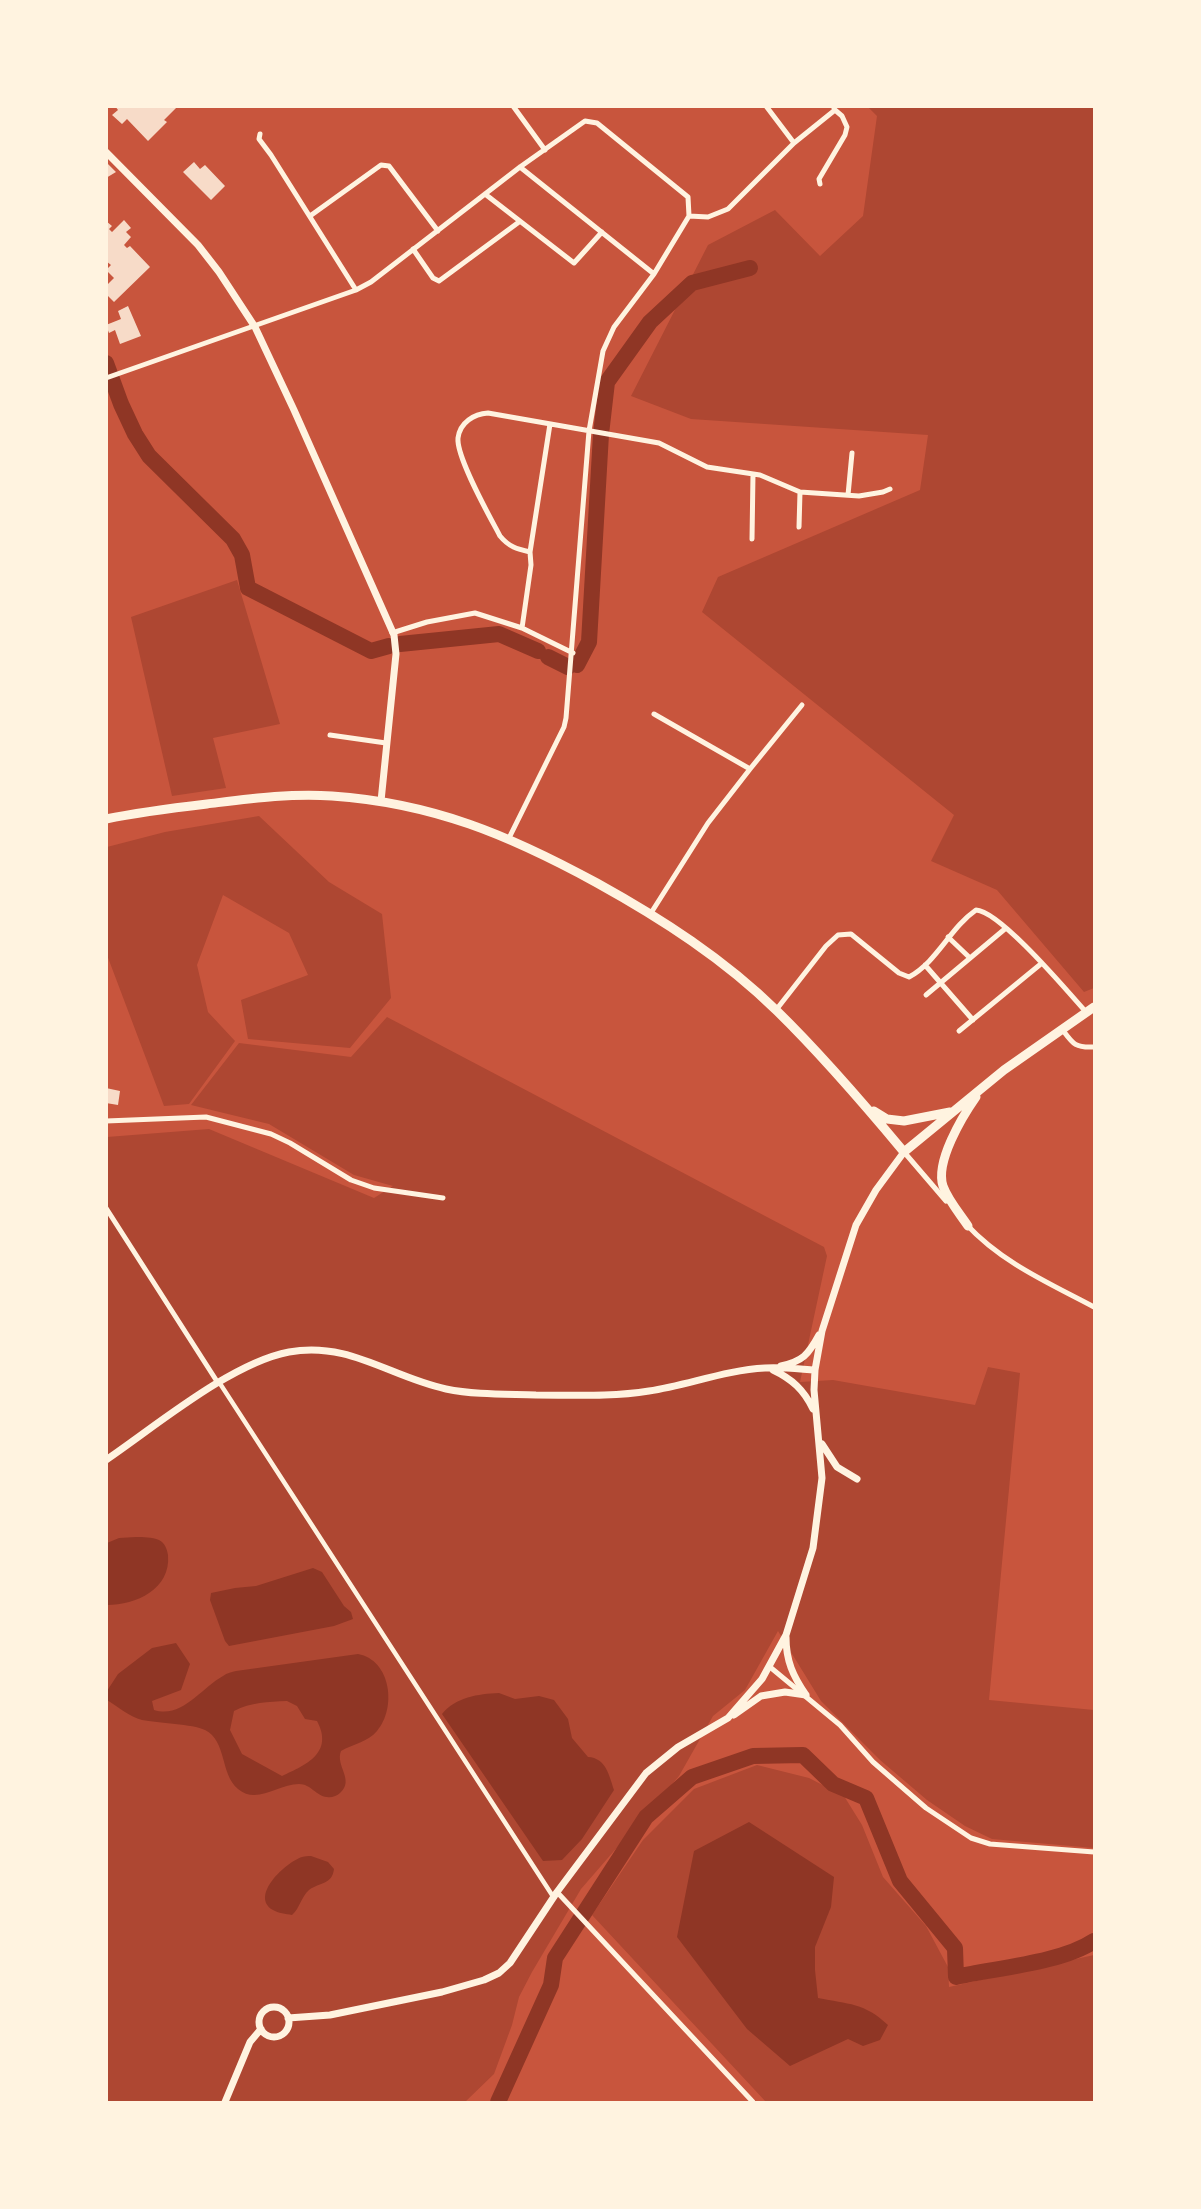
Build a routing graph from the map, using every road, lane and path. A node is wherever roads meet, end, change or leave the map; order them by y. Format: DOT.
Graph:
graph roads {
  1 [pos="513,106"];
  2 [pos="766,106"];
  3 [pos="834,108"];
  4 [pos="260,134"];
  5 [pos="794,143"];
  6 [pos="545,150"];
  7 [pos="106,152"];
  8 [pos="520,167"];
  9 [pos="820,184"];
  10 [pos="485,195"];
  11 [pos="310,216"];
  12 [pos="689,216"];
  13 [pos="519,222"];
  14 [pos="438,231"];
  15 [pos="602,232"];
  16 [pos="413,249"];
  17 [pos="654,274"];
  18 [pos="356,290"];
  19 [pos="255,327"];
  20 [pos="106,378"];
  21 [pos="550,424"];
  22 [pos="589,431"];
  23 [pos="852,453"];
  24 [pos="753,474"];
  25 [pos="890,489"];
  26 [pos="800,492"];
  27 [pos="848,495"];
  28 [pos="799,527"];
  29 [pos="752,538"];
  30 [pos="530,552"];
  31 [pos="522,627"];
  32 [pos="392,633"];
  33 [pos="573,653"];
  34 [pos="802,705"];
  35 [pos="654,714"];
  36 [pos="330,735"];
  37 [pos="386,743"];
  38 [pos="750,769"];
  39 [pos="381,801"];
  40 [pos="106,819"];
  41 [pos="508,838"];
  42 [pos="651,913"];
  43 [pos="1006,928"];
  44 [pos="948,937"];
  45 [pos="970,958"];
  46 [pos="1042,963"];
  47 [pos="925,965"];
  48 [pos="941,983"];
  49 [pos="926,995"];
  50 [pos="776,1010"];
  51 [pos="1090,1010"];
  52 [pos="973,1020"];
  53 [pos="1062,1029"];
  54 [pos="959,1031"];
  55 [pos="1094,1046"];
  56 [pos="982,1088"];
  57 [pos="867,1107"];
  58 [pos="953,1111"];
  59 [pos="106,1121"];
  60 [pos="904,1152"];
  61 [pos="444,1198"];
  62 [pos="106,1208"];
  63 [pos="968,1226"];
  64 [pos="1095,1307"];
  65 [pos="822,1330"];
  66 [pos="769,1368"];
  67 [pos="815,1370"];
  68 [pos="219,1383"];
  69 [pos="816,1414"];
  70 [pos="820,1439"];
  71 [pos="106,1460"];
  72 [pos="857,1479"];
  73 [pos="786,1635"];
  74 [pos="770,1667"];
  75 [pos="806,1695"];
  76 [pos="728,1718"];
  77 [pos="1095,1852"];
  78 [pos="556,1895"];
  79 [pos="288,2018"];
  80 [pos="261,2029"];
  81 [pos="225,2103"];
  82 [pos="753,2103"];
  1 -- 6 [label="street"];
  2 -- 5 [label="street"];
  3 -- 5 [label="street"];
  3 -- 9 [label="street"];
  4 -- 11 [label="street"];
  5 -- 12 [label="street"];
  6 -- 8 [label="street"];
  6 -- 12 [label="street"];
  7 -- 19 [label="street"];
  8 -- 10 [label="street"];
  8 -- 15 [label="street"];
  10 -- 13 [label="street"];
  10 -- 14 [label="street"];
  11 -- 14 [label="street"];
  11 -- 18 [label="street"];
  12 -- 17 [label="street"];
  13 -- 15 [label="street"];
  13 -- 16 [label="street"];
  14 -- 16 [label="street"];
  15 -- 17 [label="street"];
  16 -- 18 [label="street"];
  17 -- 22 [label="street"];
  18 -- 19 [label="street"];
  19 -- 20 [label="street"];
  19 -- 32 [label="street"];
  21 -- 22 [label="street"];
  21 -- 30 [label="street"];
  21 -- 30 [label="street"];
  22 -- 24 [label="street"];
  22 -- 33 [label="street"];
  23 -- 27 [label="street"];
  24 -- 26 [label="street"];
  24 -- 29 [label="street"];
  25 -- 27 [label="street"];
  26 -- 27 [label="street"];
  26 -- 28 [label="street"];
  30 -- 31 [label="street"];
  31 -- 32 [label="street"];
  31 -- 33 [label="street"];
  32 -- 37 [label="street"];
  33 -- 41 [label="street"];
  34 -- 38 [label="street"];
  35 -- 38 [label="street"];
  36 -- 37 [label="street"];
  37 -- 39 [label="street"];
  38 -- 42 [label="street"];
  39 -- 40 [label="main road"];
  39 -- 41 [label="main road"];
  41 -- 42 [label="main road"];
  42 -- 50 [label="main road"];
  43 -- 44 [label="street"];
  43 -- 45 [label="street"];
  43 -- 46 [label="street"];
  44 -- 45 [label="street"];
  44 -- 47 [label="street"];
  45 -- 48 [label="street"];
  46 -- 51 [label="street"];
  46 -- 52 [label="street"];
  47 -- 48 [label="street"];
  47 -- 50 [label="street"];
  48 -- 49 [label="street"];
  48 -- 52 [label="street"];
  50 -- 57 [label="main road"];
  51 -- 53 [label="main road"];
  52 -- 54 [label="street"];
  53 -- 55 [label="street"];
  53 -- 56 [label="main road"];
  56 -- 58 [label="main road"];
  56 -- 63 [label="main road"];
  57 -- 58 [label="main road"];
  57 -- 60 [label="main road"];
  58 -- 60 [label="main road"];
  59 -- 61 [label="street"];
  60 -- 63 [label="street"];
  60 -- 65 [label="street"];
  62 -- 68 [label="street"];
  63 -- 64 [label="street"];
  65 -- 66 [label="street"];
  65 -- 67 [label="street"];
  66 -- 67 [label="street"];
  66 -- 68 [label="street"];
  66 -- 69 [label="street"];
  67 -- 69 [label="street"];
  68 -- 71 [label="street"];
  68 -- 78 [label="street"];
  69 -- 70 [label="street"];
  70 -- 72 [label="street"];
  70 -- 73 [label="street"];
  73 -- 74 [label="street"];
  73 -- 75 [label="street"];
  74 -- 75 [label="street"];
  74 -- 76 [label="street"];
  75 -- 76 [label="street"];
  75 -- 77 [label="street"];
  76 -- 78 [label="street"];
  78 -- 79 [label="street"];
  78 -- 82 [label="street"];
  79 -- 80 [label="street"];
  79 -- 80 [label="street"];
  80 -- 81 [label="street"];
}
